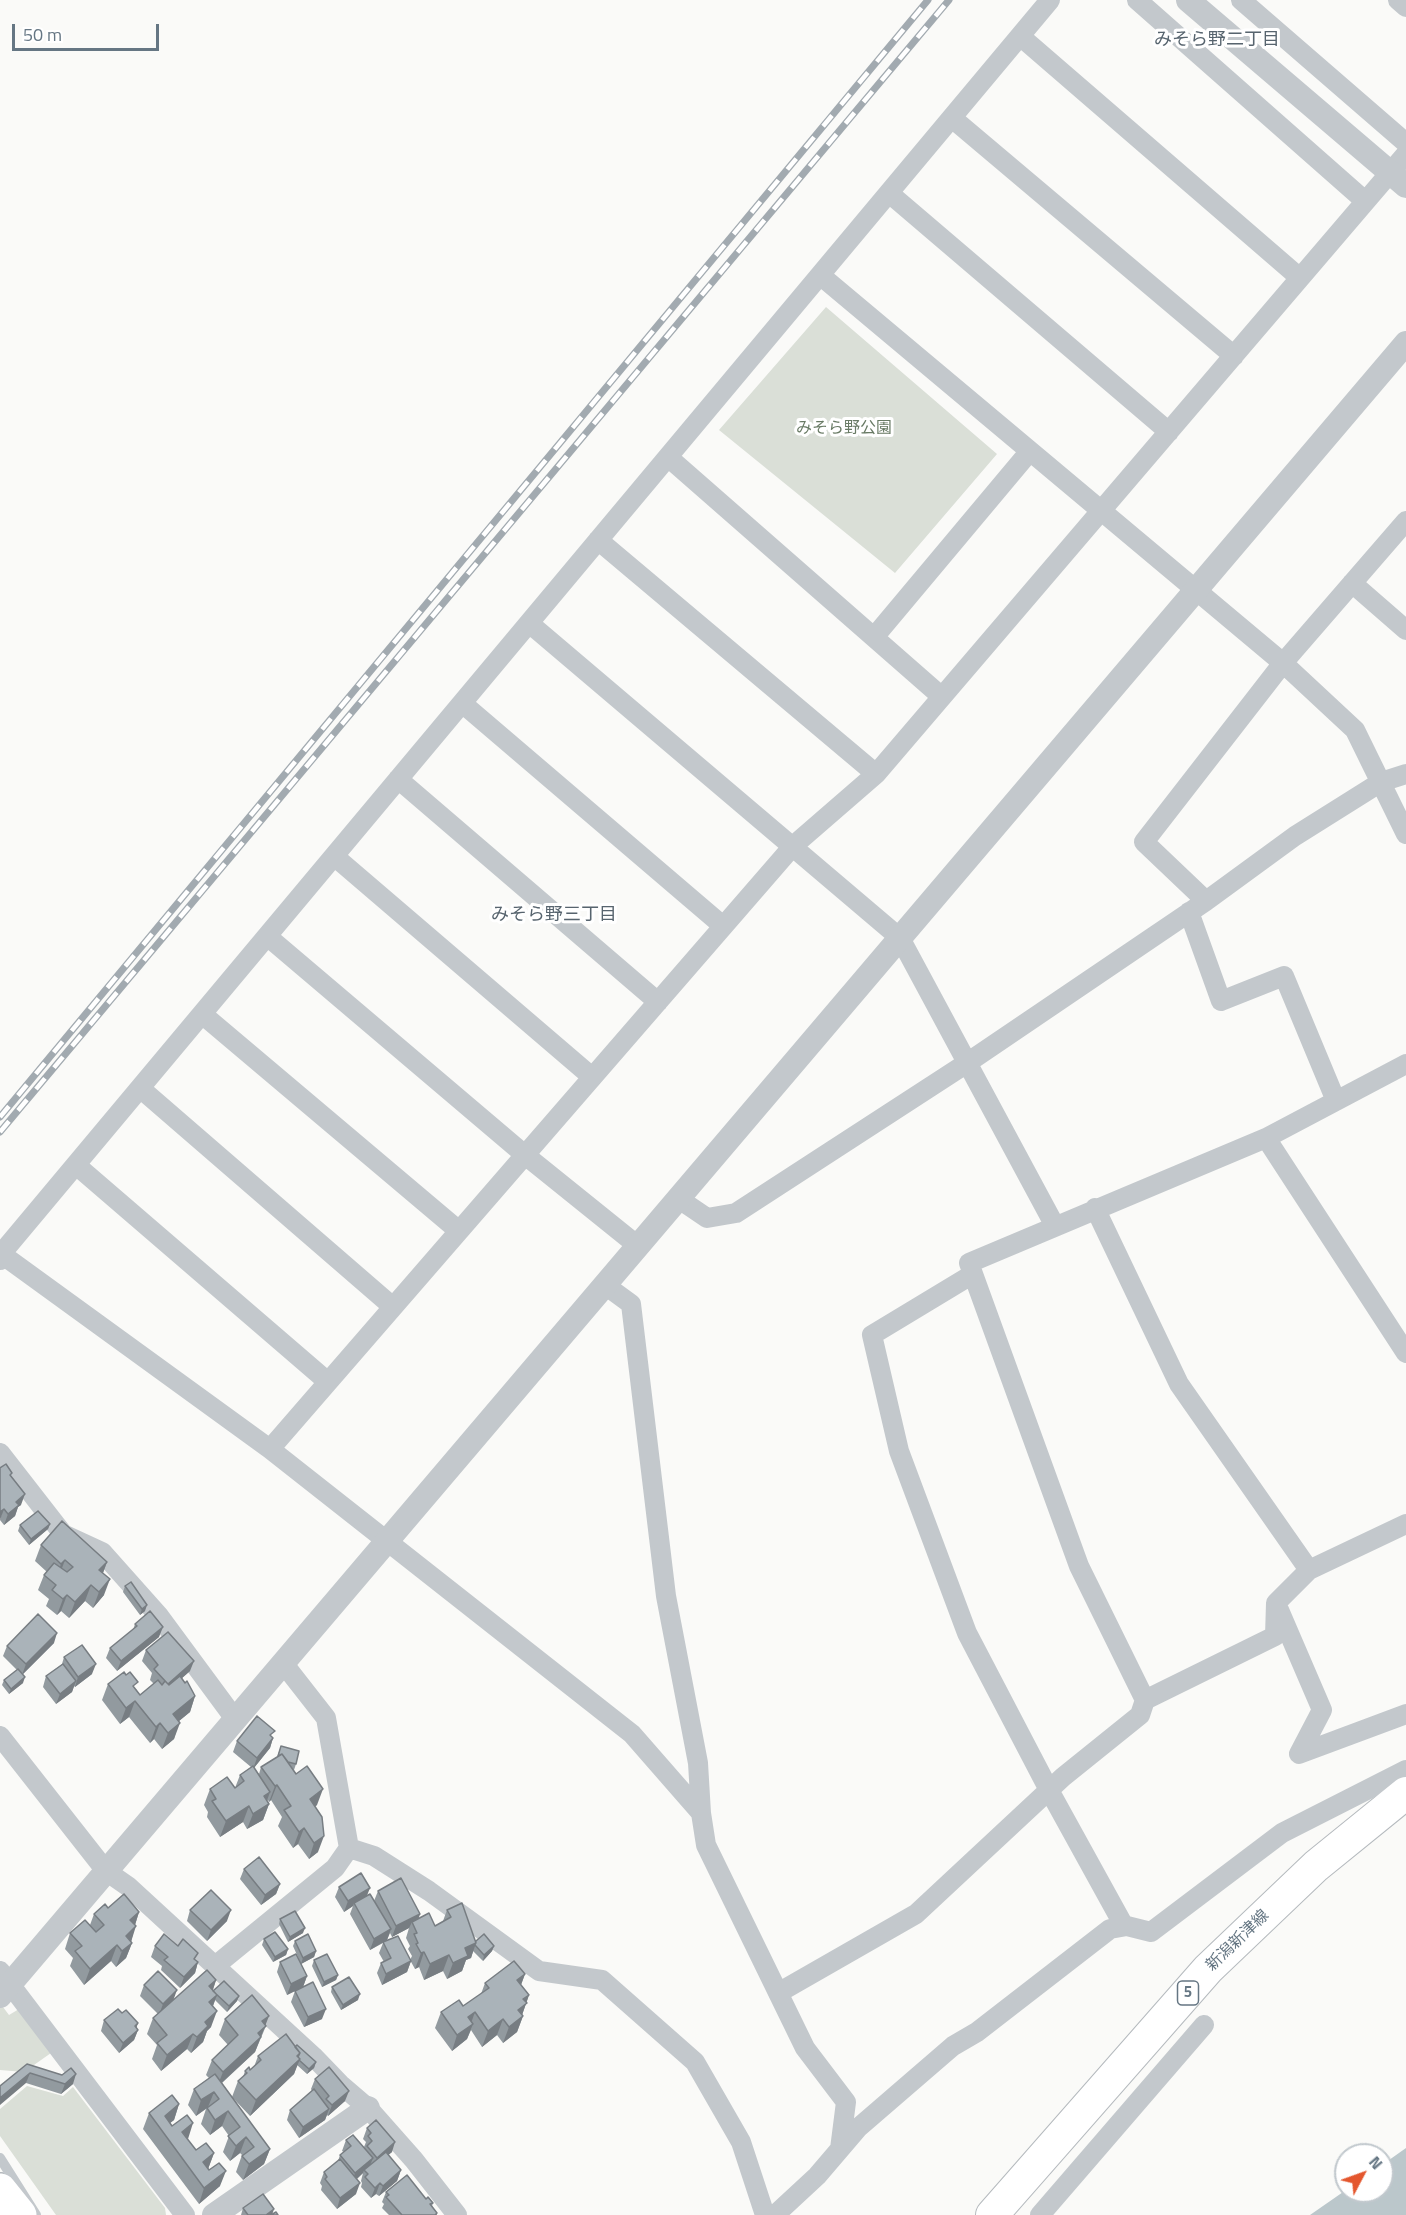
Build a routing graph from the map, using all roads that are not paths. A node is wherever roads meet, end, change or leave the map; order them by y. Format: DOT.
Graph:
graph roads {
  1 [pos="1050,0"];
  2 [pos="1137,0"];
  3 [pos="1188,0"];
  4 [pos="1241,0"];
  5 [pos="1398,0"];
  6 [pos="1406,7"];
  7 [pos="1020,36"];
  8 [pos="952,118"];
  9 [pos="1406,143"];
  10 [pos="1406,154"];
  11 [pos="1398,179"];
  12 [pos="889,193"];
  13 [pos="1365,201"];
  14 [pos="820,275"];
  15 [pos="1300,278"];
  16 [pos="1406,343"];
  17 [pos="1234,356"];
  18 [pos="1169,432"];
  19 [pos="1030,451"];
  20 [pos="668,457"];
  21 [pos="1101,511"];
  22 [pos="1406,521"];
  23 [pos="598,540"];
  24 [pos="1352,583"];
  25 [pos="1196,590"];
  26 [pos="529,623"];
  27 [pos="1406,630"];
  28 [pos="875,636"];
  29 [pos="1284,663"];
  30 [pos="942,697"];
  31 [pos="462,703"];
  32 [pos="876,774"];
  33 [pos="1406,774"];
  34 [pos="399,779"];
  35 [pos="1380,782"];
  36 [pos="1406,834"];
  37 [pos="793,846"];
  38 [pos="334,856"];
  39 [pos="1206,901"];
  40 [pos="1189,912"];
  41 [pos="723,926"];
  42 [pos="267,936"];
  43 [pos="900,938"];
  44 [pos="658,1002"];
  45 [pos="202,1014"];
  46 [pos="968,1063"];
  47 [pos="1406,1064"];
  48 [pos="592,1077"];
  49 [pos="140,1088"];
  50 [pos="1336,1101"];
  51 [pos="1266,1138"];
  52 [pos="525,1155"];
  53 [pos="76,1165"];
  54 [pos="679,1199"];
  55 [pos="1095,1208"];
  56 [pos="1055,1226"];
  57 [pos="459,1231"];
  58 [pos="638,1246"];
  59 [pos="0,1256"];
  60 [pos="973,1274"];
  61 [pos="605,1285"];
  62 [pos="393,1307"];
  63 [pos="1406,1353"];
  64 [pos="328,1382"];
  65 [pos="270,1449"];
  66 [pos="0,1453"];
  67 [pos="1406,1524"];
  68 [pos="388,1540"];
  69 [pos="1309,1570"];
  70 [pos="1276,1603"];
  71 [pos="283,1664"];
  72 [pos="1145,1701"];
  73 [pos="1406,1714"];
  74 [pos="236,1719"];
  75 [pos="0,1736"];
  76 [pos="1406,1770"];
  77 [pos="1406,1782"];
  78 [pos="1049,1790"];
  79 [pos="1397,1800"];
  80 [pos="701,1813"];
  81 [pos="349,1848"];
  82 [pos="106,1871"];
  83 [pos="1124,1926"];
  84 [pos="215,1966"];
  85 [pos="4,1983"];
  86 [pos="778,1993"];
  87 [pos="1204,2025"];
  88 [pos="368,2108"];
  89 [pos="840,2149"];
  90 [pos="0,2158"];
  91 [pos="0,2190"];
  92 [pos="20,2215"];
  93 [pos="36,2215"];
  94 [pos="185,2215"];
  95 [pos="214,2215"];
  96 [pos="457,2215"];
  97 [pos="766,2215"];
  98 [pos="992,2215"];
  99 [pos="1040,2215"];
  1 -- 7 [label="street"];
  2 -- 13 [label="street"];
  3 -- 11 [label="street"];
  4 -- 9 [label="street"];
  5 -- 6 [label="street"];
  7 -- 8 [label="street"];
  7 -- 15 [label="street"];
  8 -- 12 [label="street"];
  8 -- 17 [label="street"];
  10 -- 11 [label="street"];
  11 -- 13 [label="street"];
  12 -- 14 [label="street"];
  12 -- 18 [label="street"];
  13 -- 15 [label="street"];
  14 -- 19 [label="street"];
  14 -- 20 [label="street"];
  15 -- 17 [label="street"];
  16 -- 25 [label="street"];
  17 -- 18 [label="street"];
  18 -- 21 [label="street"];
  19 -- 21 [label="street"];
  19 -- 28 [label="street"];
  20 -- 23 [label="street"];
  20 -- 28 [label="street"];
  21 -- 25 [label="street"];
  21 -- 30 [label="street"];
  22 -- 24 [label="street"];
  23 -- 26 [label="street"];
  23 -- 32 [label="street"];
  24 -- 27 [label="street"];
  24 -- 29 [label="street"];
  25 -- 29 [label="street"];
  25 -- 43 [label="street"];
  26 -- 31 [label="street"];
  26 -- 37 [label="street"];
  28 -- 30 [label="street"];
  29 -- 35 [label="street"];
  29 -- 39 [label="street"];
  30 -- 32 [label="street"];
  31 -- 34 [label="street"];
  31 -- 41 [label="street"];
  32 -- 37 [label="street"];
  33 -- 35 [label="street"];
  34 -- 38 [label="street"];
  34 -- 44 [label="street"];
  35 -- 36 [label="street"];
  35 -- 39 [label="street"];
  37 -- 41 [label="street"];
  37 -- 43 [label="street"];
  38 -- 42 [label="street"];
  38 -- 48 [label="street"];
  39 -- 40 [label="street"];
  40 -- 46 [label="street"];
  40 -- 50 [label="street"];
  41 -- 44 [label="street"];
  42 -- 45 [label="street"];
  42 -- 52 [label="street"];
  43 -- 46 [label="street"];
  43 -- 54 [label="street"];
  44 -- 48 [label="street"];
  45 -- 49 [label="street"];
  45 -- 57 [label="street"];
  46 -- 54 [label="street"];
  46 -- 56 [label="street"];
  47 -- 50 [label="street"];
  48 -- 52 [label="street"];
  49 -- 53 [label="street"];
  49 -- 62 [label="street"];
  50 -- 51 [label="street"];
  51 -- 55 [label="street"];
  51 -- 63 [label="street"];
  52 -- 57 [label="street"];
  52 -- 58 [label="street"];
  53 -- 59 [label="street"];
  53 -- 64 [label="street"];
  54 -- 58 [label="street"];
  55 -- 56 [label="street"];
  55 -- 69 [label="street"];
  56 -- 60 [label="street"];
  57 -- 62 [label="street"];
  58 -- 61 [label="street"];
  59 -- 65 [label="street"];
  60 -- 72 [label="street"];
  60 -- 78 [label="street"];
  61 -- 68 [label="street"];
  61 -- 80 [label="street"];
  62 -- 64 [label="street"];
  64 -- 65 [label="street"];
  65 -- 68 [label="street"];
  66 -- 74 [label="street"];
  67 -- 69 [label="street"];
  68 -- 71 [label="street"];
  68 -- 80 [label="street"];
  69 -- 70 [label="street"];
  70 -- 72 [label="street"];
  70 -- 73 [label="street"];
  71 -- 74 [label="street"];
  71 -- 81 [label="street"];
  72 -- 78 [label="street"];
  74 -- 82 [label="street"];
  75 -- 82 [label="street"];
  76 -- 83 [label="street"];
  77 -- 79 [label="street"];
  78 -- 83 [label="street"];
  78 -- 86 [label="street"];
  79 -- 98 [label="main road, 新潟新津線 / 5"];
  80 -- 86 [label="street"];
  81 -- 84 [label="street"];
  81 -- 97 [label="street"];
  82 -- 84 [label="street"];
  82 -- 85 [label="street"];
  83 -- 89 [label="street"];
  84 -- 88 [label="street"];
  85 -- 94 [label="street"];
  86 -- 89 [label="street"];
  87 -- 99 [label="street"];
  88 -- 95 [label="street"];
  88 -- 96 [label="street"];
  89 -- 97 [label="street"];
  90 -- 93 [label="lane"];
  91 -- 92 [label="highway"];
}
